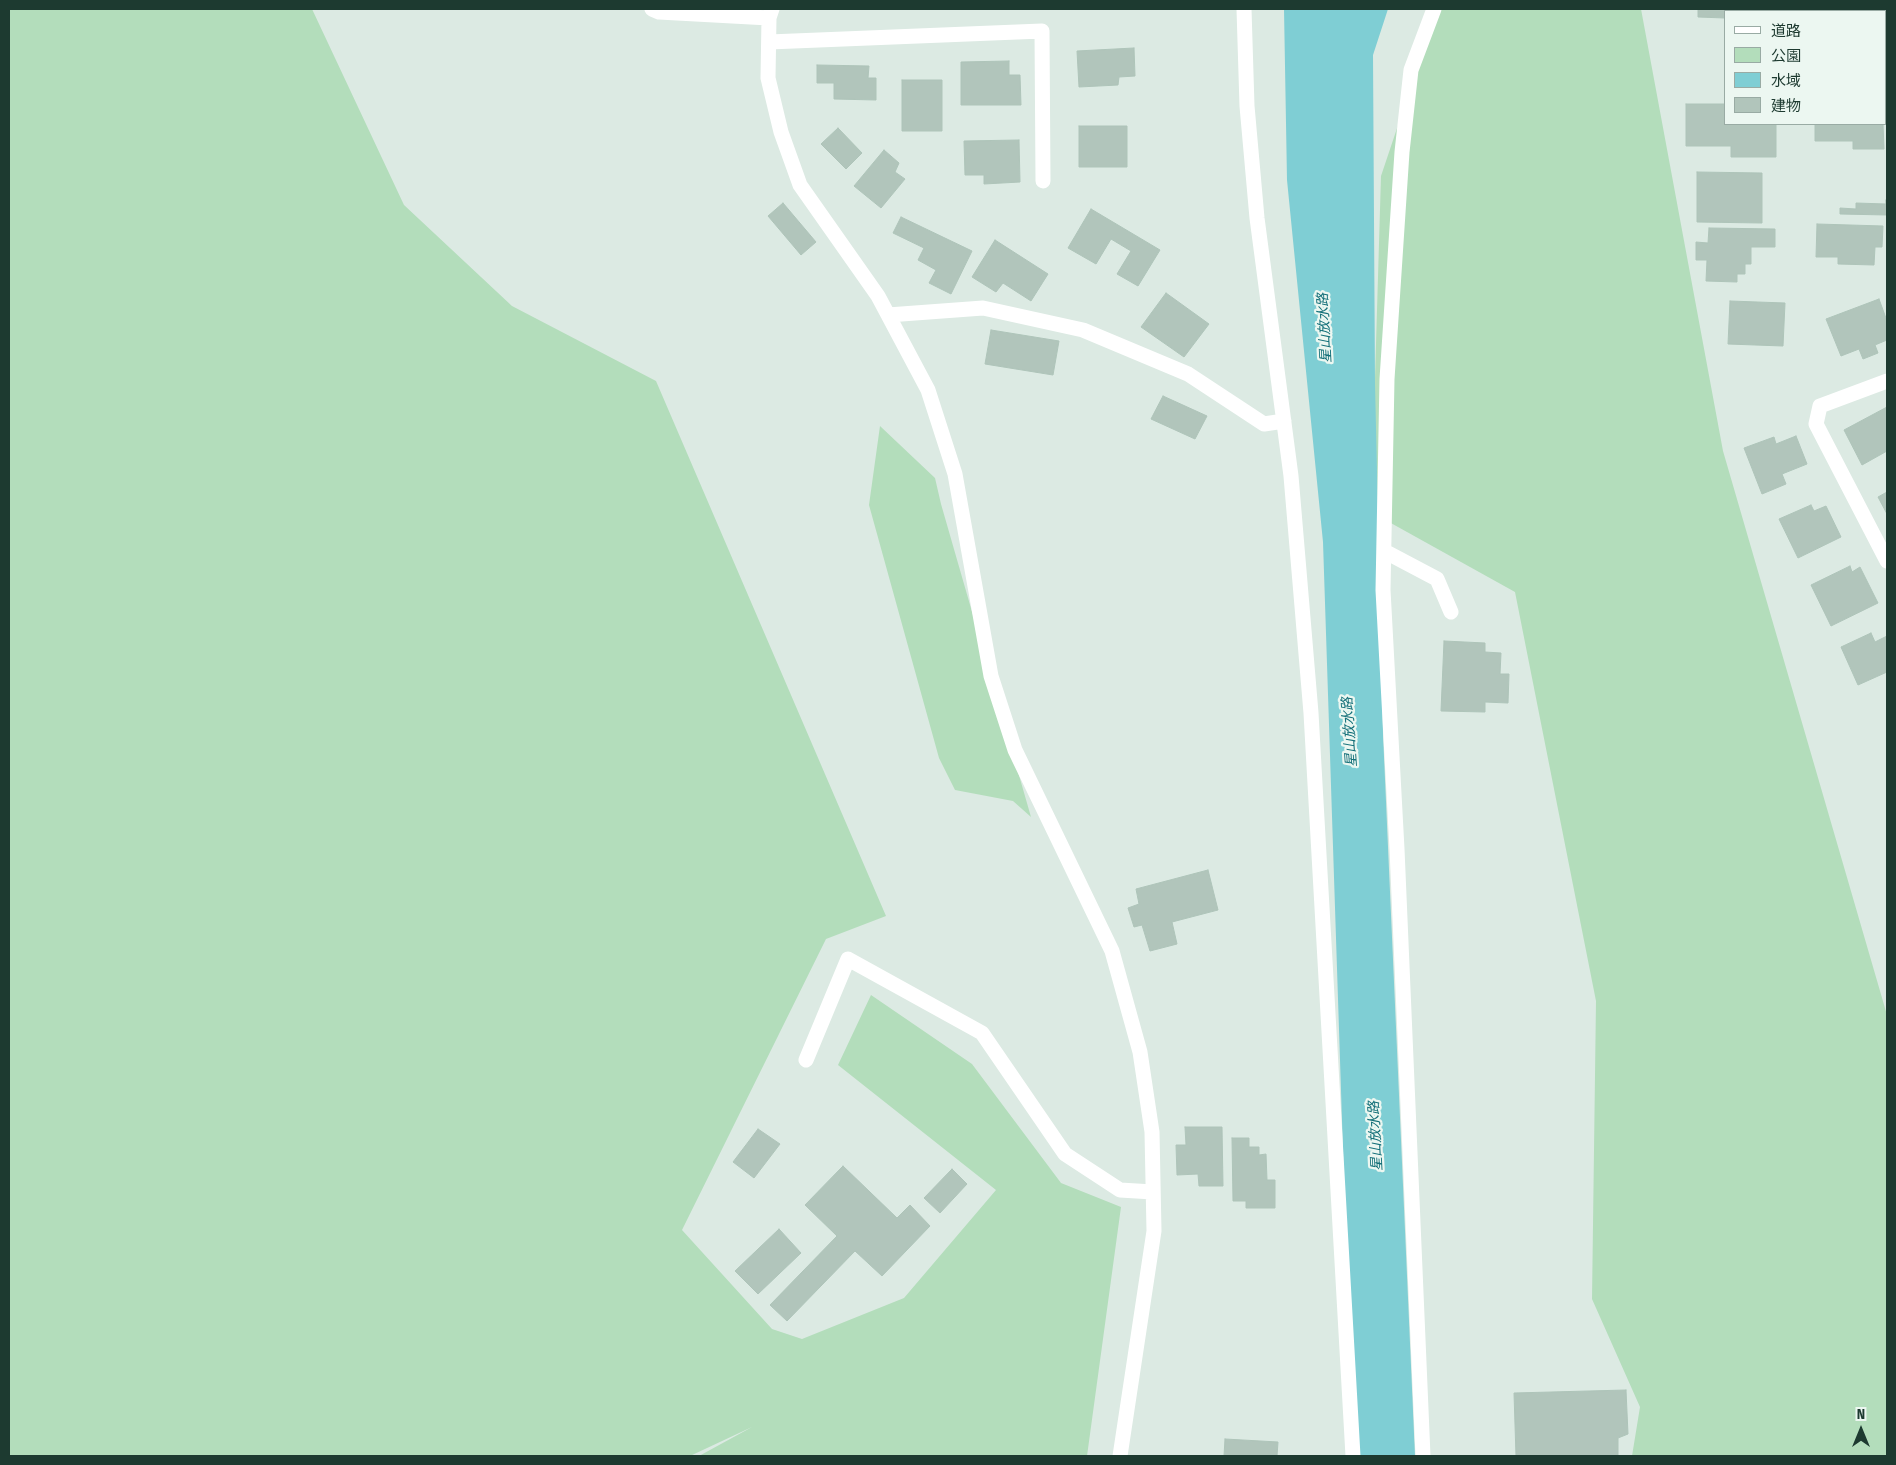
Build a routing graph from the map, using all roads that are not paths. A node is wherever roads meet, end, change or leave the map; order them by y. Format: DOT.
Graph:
graph roads {
  1 [pos="652,9"];
  2 [pos="1244,9"];
  3 [pos="1434,9"];
  4 [pos="721,12"];
  5 [pos="770,14"];
  6 [pos="769,42"];
  7 [pos="1043,181"];
  8 [pos="888,315"];
  9 [pos="1887,380"];
  10 [pos="1284,421"];
  11 [pos="1384,551"];
  12 [pos="1887,561"];
  13 [pos="1451,612"];
  14 [pos="806,1060"];
  15 [pos="1153,1192"];
  16 [pos="1120,1456"];
  17 [pos="1353,1456"];
  18 [pos="1423,1456"];
  1 -- 4 [label="street"];
  2 -- 10 [label="street"];
  3 -- 11 [label="street"];
  4 -- 5 [label="street"];
  5 -- 6 [label="street"];
  6 -- 7 [label="street"];
  6 -- 8 [label="street"];
  8 -- 10 [label="street"];
  8 -- 15 [label="street"];
  9 -- 12 [label="street"];
  10 -- 17 [label="street"];
  11 -- 13 [label="street"];
  11 -- 18 [label="street"];
  14 -- 15 [label="street"];
  15 -- 16 [label="street"];
}
